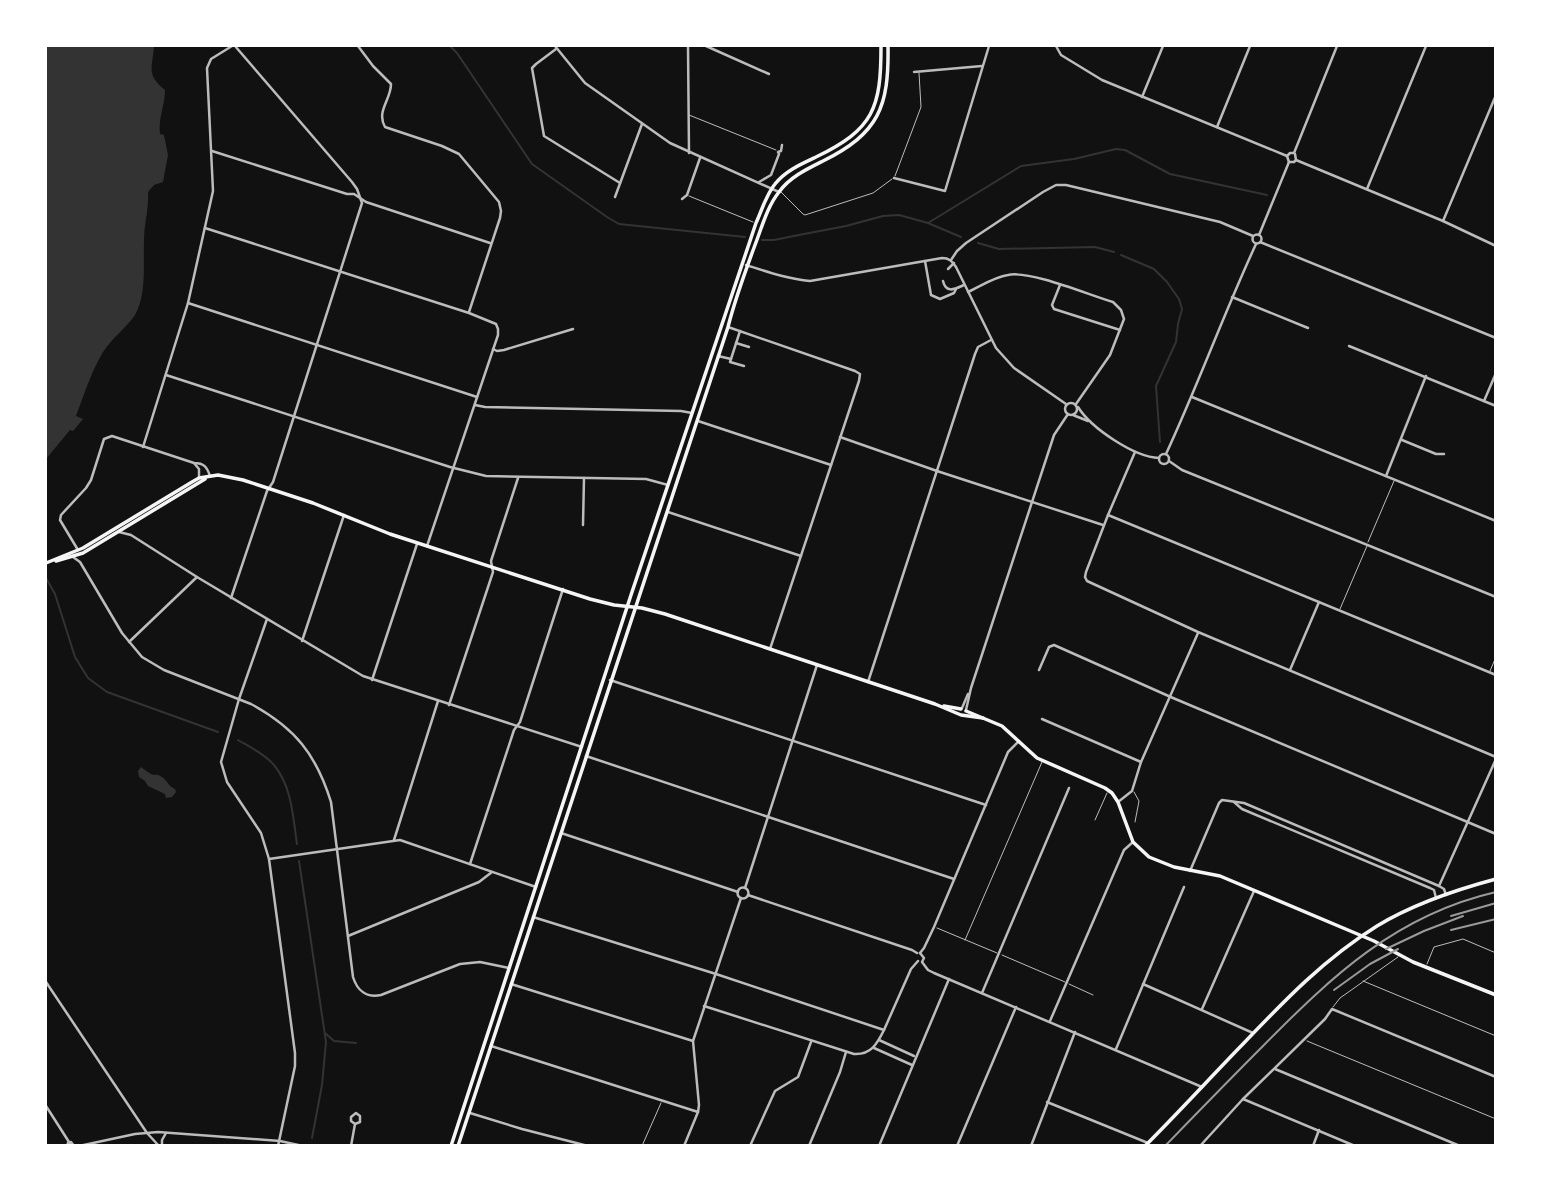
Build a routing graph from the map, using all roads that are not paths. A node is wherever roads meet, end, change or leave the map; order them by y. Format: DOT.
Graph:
graph roads {
  1 [pos="234,46"];
  2 [pos="358,46"];
  3 [pos="688,46"];
  4 [pos="706,46"];
  5 [pos="881,46"];
  6 [pos="888,46"];
  7 [pos="989,46"];
  8 [pos="1056,46"];
  9 [pos="1164,46"];
  10 [pos="1251,46"];
  11 [pos="1337,46"];
  12 [pos="1426,46"];
  13 [pos="556,47"];
  14 [pos="982,66"];
  15 [pos="916,71"];
  16 [pos="769,75"];
  17 [pos="1496,96"];
  18 [pos="1142,97"];
  19 [pos="688,114"];
  20 [pos="642,124"];
  21 [pos="1217,128"];
  22 [pos="782,145"];
  23 [pos="212,151"];
  24 [pos="778,152"];
  25 [pos="689,153"];
  26 [pos="1294,153"];
  27 [pos="1287,156"];
  28 [pos="700,158"];
  29 [pos="1296,160"];
  30 [pos="1289,162"];
  31 [pos="894,178"];
  32 [pos="759,182"];
  33 [pos="620,183"];
  34 [pos="772,188"];
  35 [pos="1367,189"];
  36 [pos="779,191"];
  37 [pos="687,195"];
  38 [pos="615,197"];
  39 [pos="361,198"];
  40 [pos="682,199"];
  41 [pos="1443,220"];
  42 [pos="756,223"];
  43 [pos="205,228"];
  44 [pos="1259,235"];
  45 [pos="1253,236"];
  46 [pos="491,243"];
  47 [pos="1258,243"];
  48 [pos="1496,246"];
  49 [pos="925,261"];
  50 [pos="952,262"];
  51 [pos="742,264"];
  52 [pos="748,265"];
  53 [pos="948,269"];
  54 [pos="341,272"];
  55 [pos="943,281"];
  56 [pos="965,285"];
  57 [pos="1060,285"];
  58 [pos="956,289"];
  59 [pos="968,292"];
  60 [pos="1232,297"];
  61 [pos="188,303"];
  62 [pos="469,313"];
  63 [pos="728,327"];
  64 [pos="1308,328"];
  65 [pos="573,329"];
  66 [pos="1120,330"];
  67 [pos="740,331"];
  68 [pos="1496,338"];
  69 [pos="991,340"];
  70 [pos="736,343"];
  71 [pos="318,344"];
  72 [pos="1349,346"];
  73 [pos="748,347"];
  74 [pos="493,349"];
  75 [pos="718,356"];
  76 [pos="731,359"];
  77 [pos="744,366"];
  78 [pos="1496,373"];
  79 [pos="166,375"];
  80 [pos="1426,376"];
  81 [pos="477,397"];
  82 [pos="1192,397"];
  83 [pos="1483,401"];
  84 [pos="1066,404"];
  85 [pos="474,405"];
  86 [pos="1077,405"];
  87 [pos="1496,406"];
  88 [pos="692,413"];
  89 [pos="1068,414"];
  90 [pos="1073,415"];
  91 [pos="295,417"];
  92 [pos="697,421"];
  93 [pos="1092,422"];
  94 [pos="840,437"];
  95 [pos="1402,440"];
  96 [pos="143,447"];
  97 [pos="1135,451"];
  98 [pos="1166,454"];
  99 [pos="1444,454"];
  100 [pos="1159,458"];
  101 [pos="1168,461"];
  102 [pos="194,463"];
  103 [pos="831,465"];
  104 [pos="454,468"];
  105 [pos="937,471"];
  106 [pos="210,476"];
  107 [pos="1386,476"];
  108 [pos="518,477"];
  109 [pos="199,478"];
  110 [pos="583,478"];
  111 [pos="1395,479"];
  112 [pos="668,485"];
  113 [pos="269,488"];
  114 [pos="1032,502"];
  115 [pos="666,511"];
  116 [pos="344,515"];
  117 [pos="1108,515"];
  118 [pos="1496,521"];
  119 [pos="130,525"];
  120 [pos="1104,525"];
  121 [pos="583,526"];
  122 [pos="118,532"];
  123 [pos="131,535"];
  124 [pos="418,543"];
  125 [pos="1367,544"];
  126 [pos="428,546"];
  127 [pos="80,552"];
  128 [pos="801,556"];
  129 [pos="73,557"];
  130 [pos="47,562"];
  131 [pos="80,562"];
  132 [pos="492,567"];
  133 [pos="197,577"];
  134 [pos="562,589"];
  135 [pos="1496,597"];
  136 [pos="231,598"];
  137 [pos="1319,601"];
  138 [pos="627,606"];
  139 [pos="635,607"];
  140 [pos="1339,610"];
  141 [pos="267,619"];
  142 [pos="1198,632"];
  143 [pos="302,641"];
  144 [pos="130,642"];
  145 [pos="770,649"];
  146 [pos="1496,657"];
  147 [pos="817,664"];
  148 [pos="1039,670"];
  149 [pos="1290,671"];
  150 [pos="1489,672"];
  151 [pos="1496,675"];
  152 [pos="372,680"];
  153 [pos="610,681"];
  154 [pos="868,681"];
  155 [pos="1169,696"];
  156 [pos="239,699"];
  157 [pos="438,701"];
  158 [pos="449,705"];
  159 [pos="963,711"];
  160 [pos="1042,719"];
  161 [pos="517,726"];
  162 [pos="793,740"];
  163 [pos="1019,741"];
  164 [pos="582,747"];
  165 [pos="586,756"];
  166 [pos="1496,758"];
  167 [pos="1042,761"];
  168 [pos="1141,762"];
  169 [pos="1069,788"];
  170 [pos="1108,790"];
  171 [pos="1132,791"];
  172 [pos="1118,802"];
  173 [pos="1234,802"];
  174 [pos="986,805"];
  175 [pos="767,817"];
  176 [pos="1096,820"];
  177 [pos="1135,822"];
  178 [pos="1468,823"];
  179 [pos="561,833"];
  180 [pos="1496,834"];
  181 [pos="394,840"];
  182 [pos="1133,842"];
  183 [pos="337,849"];
  184 [pos="269,859"];
  185 [pos="470,864"];
  186 [pos="1190,871"];
  187 [pos="492,872"];
  188 [pos="954,879"];
  189 [pos="1496,879"];
  190 [pos="1439,886"];
  191 [pos="536,887"];
  192 [pos="1184,887"];
  193 [pos="745,888"];
  194 [pos="1434,890"];
  195 [pos="1254,891"];
  196 [pos="738,892"];
  197 [pos="748,895"];
  198 [pos="1446,895"];
  199 [pos="741,898"];
  200 [pos="1436,898"];
  201 [pos="533,917"];
  202 [pos="934,927"];
  203 [pos="348,936"];
  204 [pos="1362,936"];
  205 [pos="965,940"];
  206 [pos="918,953"];
  207 [pos="1496,953"];
  208 [pos="998,954"];
  209 [pos="1400,954"];
  210 [pos="920,961"];
  211 [pos="1426,967"];
  212 [pos="509,968"];
  213 [pos="716,974"];
  214 [pos="949,979"];
  215 [pos="1363,981"];
  216 [pos="46,982"];
  217 [pos="1066,982"];
  218 [pos="511,984"];
  219 [pos="1143,984"];
  220 [pos="982,993"];
  221 [pos="1093,995"];
  222 [pos="1496,995"];
  223 [pos="704,1006"];
  224 [pos="1016,1007"];
  225 [pos="1202,1009"];
  226 [pos="1332,1009"];
  227 [pos="1050,1021"];
  228 [pos="884,1030"];
  229 [pos="1075,1032"];
  230 [pos="1253,1033"];
  231 [pos="1496,1036"];
  232 [pos="1304,1039"];
  233 [pos="879,1040"];
  234 [pos="693,1041"];
  235 [pos="811,1042"];
  236 [pos="491,1046"];
  237 [pos="874,1048"];
  238 [pos="1116,1049"];
  239 [pos="846,1052"];
  240 [pos="916,1056"];
  241 [pos="912,1065"];
  242 [pos="1274,1068"];
  243 [pos="1496,1077"];
  244 [pos="1202,1087"];
  245 [pos="1243,1099"];
  246 [pos="662,1100"];
  247 [pos="1047,1102"];
  248 [pos="46,1106"];
  249 [pos="698,1112"];
  250 [pos="469,1113"];
  251 [pos="1496,1119"];
  252 [pos="355,1124"];
  253 [pos="1319,1130"];
  254 [pos="147,1133"];
  255 [pos="166,1133"];
  256 [pos="279,1143"];
  257 [pos="68,1144"];
  258 [pos="97,1144"];
  259 [pos="1147,1144"];
  260 [pos="1202,1144"];
  261 [pos="76,1145"];
  262 [pos="161,1146"];
  263 [pos="303,1146"];
  264 [pos="351,1146"];
  265 [pos="451,1146"];
  266 [pos="458,1146"];
  267 [pos="588,1146"];
  268 [pos="642,1146"];
  269 [pos="684,1146"];
  270 [pos="750,1146"];
  271 [pos="809,1146"];
  272 [pos="880,1146"];
  273 [pos="957,1146"];
  274 [pos="1031,1146"];
  275 [pos="1212,1146"];
  276 [pos="1312,1146"];
  277 [pos="1355,1146"];
  278 [pos="1460,1146"];
  1 -- 23 [label="street"];
  1 -- 39 [label="street"];
  2 -- 46 [label="street"];
  3 -- 19 [label="street"];
  4 -- 16 [label="street"];
  5 -- 34 [label="main road"];
  6 -- 36 [label="main road"];
  7 -- 14 [label="street"];
  8 -- 18 [label="street"];
  9 -- 18 [label="street"];
  10 -- 21 [label="street"];
  11 -- 26 [label="street"];
  12 -- 35 [label="street"];
  13 -- 20 [label="street"];
  13 -- 33 [label="street"];
  14 -- 15 [label="street"];
  14 -- 31 [label="street"];
  15 -- 31 [label="lane"];
  17 -- 41 [label="street"];
  18 -- 21 [label="street"];
  19 -- 24 [label="lane"];
  19 -- 25 [label="street"];
  20 -- 25 [label="street"];
  20 -- 33 [label="street"];
  21 -- 27 [label="street"];
  22 -- 24 [label="street"];
  23 -- 39 [label="street"];
  23 -- 43 [label="street"];
  24 -- 32 [label="street"];
  25 -- 28 [label="street"];
  26 -- 27 [label="street"];
  26 -- 29 [label="street"];
  27 -- 30 [label="street"];
  28 -- 32 [label="street"];
  28 -- 37 [label="street"];
  29 -- 30 [label="street"];
  29 -- 35 [label="street"];
  30 -- 44 [label="street"];
  31 -- 36 [label="lane"];
  32 -- 34 [label="street"];
  33 -- 38 [label="street"];
  34 -- 36 [label="street"];
  34 -- 42 [label="main road"];
  35 -- 41 [label="street"];
  36 -- 52 [label="main road"];
  37 -- 40 [label="street"];
  37 -- 42 [label="lane"];
  39 -- 46 [label="street"];
  39 -- 54 [label="street"];
  41 -- 48 [label="street"];
  42 -- 51 [label="main road"];
  43 -- 54 [label="street"];
  43 -- 61 [label="street"];
  44 -- 45 [label="street"];
  44 -- 47 [label="street"];
  45 -- 47 [label="street"];
  45 -- 50 [label="street"];
  46 -- 62 [label="street"];
  47 -- 60 [label="street"];
  47 -- 68 [label="street"];
  49 -- 50 [label="street"];
  49 -- 52 [label="street"];
  49 -- 58 [label="street"];
  50 -- 53 [label="street"];
  50 -- 56 [label="street"];
  51 -- 52 [label="street"];
  51 -- 88 [label="main road"];
  52 -- 63 [label="main road"];
  54 -- 62 [label="street"];
  54 -- 71 [label="street"];
  55 -- 58 [label="street"];
  56 -- 58 [label="street"];
  56 -- 59 [label="street"];
  57 -- 59 [label="street"];
  57 -- 66 [label="street"];
  57 -- 66 [label="street"];
  59 -- 69 [label="street"];
  60 -- 64 [label="street"];
  60 -- 82 [label="street"];
  61 -- 71 [label="street"];
  61 -- 79 [label="street"];
  62 -- 74 [label="street"];
  63 -- 67 [label="street"];
  63 -- 75 [label="main road"];
  65 -- 74 [label="street"];
  66 -- 86 [label="street"];
  67 -- 70 [label="street"];
  67 -- 94 [label="street"];
  69 -- 84 [label="street"];
  69 -- 105 [label="street"];
  70 -- 73 [label="street"];
  70 -- 76 [label="street"];
  71 -- 81 [label="street"];
  71 -- 91 [label="street"];
  72 -- 80 [label="street"];
  74 -- 81 [label="street"];
  75 -- 76 [label="street"];
  75 -- 92 [label="main road"];
  76 -- 77 [label="street"];
  78 -- 83 [label="street"];
  79 -- 91 [label="street"];
  79 -- 96 [label="street"];
  80 -- 83 [label="street"];
  80 -- 95 [label="street"];
  81 -- 85 [label="street"];
  82 -- 98 [label="street"];
  82 -- 107 [label="street"];
  83 -- 87 [label="street"];
  84 -- 86 [label="street"];
  84 -- 89 [label="street"];
  85 -- 88 [label="street"];
  85 -- 104 [label="street"];
  86 -- 90 [label="street"];
  86 -- 93 [label="street"];
  88 -- 112 [label="main road"];
  89 -- 90 [label="street"];
  89 -- 114 [label="street"];
  90 -- 93 [label="street"];
  91 -- 104 [label="street"];
  91 -- 113 [label="street"];
  92 -- 103 [label="street"];
  92 -- 115 [label="main road"];
  93 -- 97 [label="street"];
  94 -- 103 [label="street"];
  94 -- 105 [label="street"];
  95 -- 99 [label="street"];
  95 -- 107 [label="street"];
  96 -- 102 [label="street"];
  96 -- 127 [label="street"];
  97 -- 100 [label="street"];
  97 -- 117 [label="street"];
  98 -- 100 [label="street"];
  98 -- 101 [label="street"];
  100 -- 101 [label="street"];
  101 -- 125 [label="street"];
  102 -- 106 [label="street"];
  102 -- 109 [label="street"];
  103 -- 128 [label="street"];
  104 -- 108 [label="street"];
  104 -- 126 [label="street"];
  105 -- 114 [label="street"];
  105 -- 154 [label="street"];
  106 -- 109 [label="main road"];
  106 -- 113 [label="main road"];
  106 -- 119 [label="main road"];
  107 -- 111 [label="street"];
  108 -- 110 [label="street"];
  108 -- 132 [label="street"];
  109 -- 127 [label="main road"];
  110 -- 112 [label="street"];
  110 -- 121 [label="street"];
  111 -- 118 [label="street"];
  111 -- 125 [label="lane"];
  112 -- 138 [label="main road"];
  113 -- 116 [label="main road"];
  113 -- 136 [label="street"];
  114 -- 120 [label="street"];
  114 -- 159 [label="street"];
  115 -- 128 [label="street"];
  115 -- 139 [label="main road"];
  116 -- 124 [label="main road"];
  116 -- 143 [label="street"];
  117 -- 120 [label="street"];
  117 -- 137 [label="street"];
  119 -- 122 [label="main road"];
  119 -- 123 [label="street"];
  120 -- 142 [label="street"];
  122 -- 123 [label="street"];
  122 -- 127 [label="main road"];
  123 -- 133 [label="street"];
  124 -- 126 [label="main road"];
  124 -- 152 [label="street"];
  125 -- 135 [label="street"];
  125 -- 140 [label="lane"];
  126 -- 132 [label="main road"];
  127 -- 129 [label="main road"];
  127 -- 130 [label="main road"];
  127 -- 131 [label="street"];
  128 -- 145 [label="street"];
  129 -- 130 [label="main road"];
  129 -- 131 [label="street"];
  131 -- 144 [label="street"];
  132 -- 134 [label="main road"];
  132 -- 158 [label="street"];
  133 -- 136 [label="street"];
  133 -- 144 [label="street"];
  134 -- 138 [label="main road"];
  134 -- 161 [label="street"];
  136 -- 141 [label="street"];
  137 -- 140 [label="street"];
  137 -- 149 [label="street"];
  138 -- 139 [label="main road"];
  138 -- 164 [label="main road"];
  139 -- 145 [label="main road"];
  139 -- 153 [label="main road"];
  140 -- 150 [label="street"];
  141 -- 143 [label="street"];
  141 -- 156 [label="street"];
  142 -- 149 [label="street"];
  142 -- 155 [label="street"];
  143 -- 152 [label="street"];
  144 -- 156 [label="street"];
  145 -- 147 [label="main road"];
  146 -- 150 [label="lane"];
  147 -- 154 [label="main road"];
  147 -- 162 [label="street"];
  148 -- 155 [label="street"];
  149 -- 166 [label="street"];
  150 -- 151 [label="street"];
  152 -- 157 [label="street"];
  153 -- 162 [label="street"];
  153 -- 165 [label="main road"];
  154 -- 159 [label="main road"];
  155 -- 168 [label="street"];
  155 -- 178 [label="street"];
  156 -- 183 [label="street"];
  156 -- 184 [label="street"];
  157 -- 158 [label="street"];
  157 -- 181 [label="street"];
  158 -- 161 [label="street"];
  159 -- 163 [label="main road"];
  160 -- 168 [label="street"];
  161 -- 164 [label="street"];
  161 -- 185 [label="street"];
  162 -- 174 [label="street"];
  162 -- 175 [label="street"];
  163 -- 167 [label="main road"];
  163 -- 174 [label="street"];
  164 -- 191 [label="main road"];
  165 -- 175 [label="street"];
  165 -- 179 [label="main road"];
  166 -- 178 [label="street"];
  167 -- 170 [label="main road"];
  167 -- 205 [label="lane"];
  168 -- 171 [label="street"];
  169 -- 208 [label="street"];
  170 -- 172 [label="main road"];
  170 -- 176 [label="lane"];
  171 -- 172 [label="street"];
  171 -- 177 [label="lane"];
  172 -- 182 [label="main road"];
  173 -- 186 [label="street"];
  173 -- 190 [label="street"];
  173 -- 194 [label="street"];
  174 -- 188 [label="street"];
  175 -- 188 [label="street"];
  175 -- 193 [label="street"];
  178 -- 180 [label="street"];
  178 -- 190 [label="street"];
  179 -- 196 [label="street"];
  179 -- 201 [label="main road"];
  181 -- 183 [label="street"];
  181 -- 185 [label="street"];
  182 -- 186 [label="main road"];
  182 -- 217 [label="street"];
  183 -- 184 [label="street"];
  183 -- 203 [label="street"];
  184 -- 256 [label="street"];
  185 -- 187 [label="street"];
  186 -- 195 [label="main road"];
  187 -- 191 [label="street"];
  187 -- 203 [label="street"];
  188 -- 202 [label="street"];
  189 -- 198 [label="main road"];
  190 -- 194 [label="street"];
  190 -- 198 [label="street"];
  191 -- 212 [label="main road"];
  192 -- 219 [label="street"];
  193 -- 196 [label="street"];
  193 -- 197 [label="street"];
  194 -- 200 [label="street"];
  195 -- 204 [label="main road"];
  195 -- 225 [label="street"];
  196 -- 199 [label="street"];
  197 -- 199 [label="street"];
  197 -- 206 [label="street"];
  198 -- 200 [label="main road"];
  199 -- 213 [label="street"];
  200 -- 204 [label="main road"];
  201 -- 213 [label="street"];
  201 -- 218 [label="main road"];
  202 -- 205 [label="lane"];
  202 -- 206 [label="street"];
  203 -- 212 [label="street"];
  204 -- 209 [label="main road"];
  204 -- 230 [label="main road"];
  205 -- 208 [label="lane"];
  206 -- 210 [label="street"];
  206 -- 210 [label="street"];
  207 -- 211 [label="lane"];
  208 -- 217 [label="lane"];
  208 -- 220 [label="street"];
  209 -- 211 [label="main road"];
  209 -- 215 [label="lane"];
  210 -- 214 [label="street"];
  210 -- 228 [label="street"];
  211 -- 222 [label="main road"];
  212 -- 265 [label="main road"];
  213 -- 223 [label="street"];
  213 -- 228 [label="street"];
  214 -- 220 [label="street"];
  214 -- 240 [label="street"];
  215 -- 226 [label="lane"];
  215 -- 231 [label="lane"];
  216 -- 254 [label="street"];
  217 -- 221 [label="lane"];
  217 -- 227 [label="street"];
  218 -- 234 [label="street"];
  218 -- 236 [label="main road"];
  219 -- 225 [label="street"];
  219 -- 238 [label="street"];
  220 -- 224 [label="street"];
  223 -- 234 [label="street"];
  223 -- 235 [label="street"];
  224 -- 227 [label="street"];
  224 -- 273 [label="street"];
  225 -- 230 [label="street"];
  226 -- 232 [label="street"];
  226 -- 243 [label="street"];
  227 -- 229 [label="street"];
  228 -- 233 [label="street"];
  229 -- 238 [label="street"];
  229 -- 247 [label="street"];
  230 -- 244 [label="main road"];
  232 -- 242 [label="street"];
  232 -- 251 [label="lane"];
  233 -- 237 [label="street"];
  233 -- 240 [label="street"];
  234 -- 249 [label="street"];
  235 -- 239 [label="street"];
  235 -- 270 [label="street"];
  236 -- 246 [label="street"];
  236 -- 250 [label="main road"];
  237 -- 239 [label="street"];
  237 -- 241 [label="street"];
  238 -- 244 [label="street"];
  239 -- 271 [label="street"];
  240 -- 241 [label="street"];
  241 -- 272 [label="street"];
  242 -- 245 [label="street"];
  242 -- 278 [label="street"];
  244 -- 259 [label="main road"];
  245 -- 253 [label="street"];
  245 -- 260 [label="street"];
  246 -- 249 [label="street"];
  246 -- 268 [label="lane"];
  247 -- 259 [label="street"];
  247 -- 274 [label="street"];
  248 -- 257 [label="street"];
  249 -- 269 [label="street"];
  250 -- 266 [label="main road"];
  250 -- 267 [label="street"];
  252 -- 264 [label="street"];
  253 -- 276 [label="street"];
  253 -- 277 [label="street"];
  254 -- 255 [label="street"];
  254 -- 258 [label="street"];
  254 -- 262 [label="street"];
  255 -- 256 [label="street"];
  255 -- 262 [label="street"];
  256 -- 263 [label="street"];
  257 -- 261 [label="street"];
  258 -- 261 [label="street"];
  260 -- 275 [label="street"];
}
